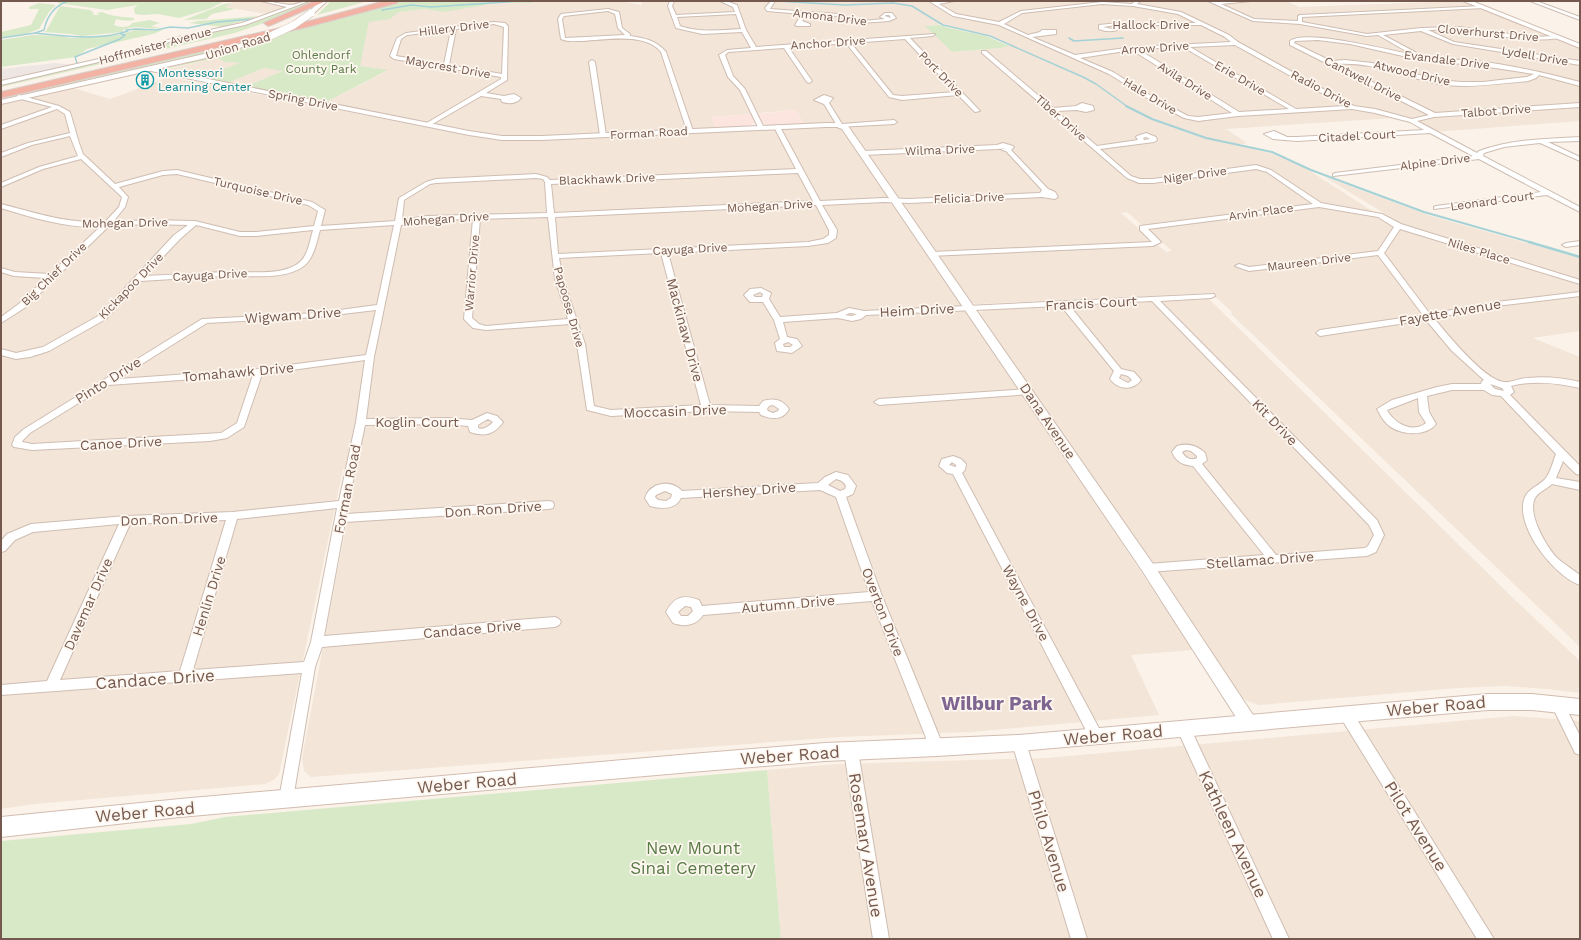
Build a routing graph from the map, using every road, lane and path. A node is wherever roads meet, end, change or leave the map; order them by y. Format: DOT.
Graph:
graph roads {
  1 [pos="263,1"];
  2 [pos="307,1"];
  3 [pos="323,1"];
  4 [pos="380,1"];
  5 [pos="394,1"];
  6 [pos="672,1"];
  7 [pos="722,1"];
  8 [pos="952,1"];
  9 [pos="1138,1"];
  10 [pos="1249,1"];
  11 [pos="1466,1"];
  12 [pos="1532,1"];
  13 [pos="771,2"];
  14 [pos="933,2"];
  15 [pos="1212,2"];
  16 [pos="1132,5"];
  17 [pos="292,6"];
  18 [pos="1482,7"];
  19 [pos="737,13"];
  20 [pos="806,13"];
  21 [pos="675,16"];
  22 [pos="1580,18"];
  23 [pos="891,19"];
  24 [pos="800,21"];
  25 [pos="1300,23"];
  26 [pos="1000,24"];
  27 [pos="1119,24"];
  28 [pos="1201,24"];
  29 [pos="454,28"];
  30 [pos="1421,29"];
  31 [pos="744,30"];
  32 [pos="1043,33"];
  33 [pos="933,35"];
  34 [pos="1380,35"];
  35 [pos="625,36"];
  36 [pos="1028,36"];
  37 [pos="906,37"];
  38 [pos="1557,37"];
  39 [pos="848,42"];
  40 [pos="206,43"];
  41 [pos="1236,43"];
  42 [pos="1292,44"];
  43 [pos="786,46"];
  44 [pos="1185,46"];
  45 [pos="1580,46"];
  46 [pos="754,48"];
  47 [pos="1133,48"];
  48 [pos="984,52"];
  49 [pos="393,56"];
  50 [pos="1074,57"];
  51 [pos="1425,59"];
  52 [pos="592,62"];
  53 [pos="1331,63"];
  54 [pos="1580,63"];
  55 [pos="446,66"];
  56 [pos="148,69"];
  57 [pos="1538,73"];
  58 [pos="503,76"];
  59 [pos="809,81"];
  60 [pos="1,83"];
  61 [pos="1580,84"];
  62 [pos="1,90"];
  63 [pos="958,93"];
  64 [pos="482,94"];
  65 [pos="1,95"];
  66 [pos="19,97"];
  67 [pos="504,98"];
  68 [pos="1,102"];
  69 [pos="826,103"];
  70 [pos="1580,105"];
  71 [pos="57,107"];
  72 [pos="1352,107"];
  73 [pos="1077,108"];
  74 [pos="1052,110"];
  75 [pos="1294,110"];
  76 [pos="977,111"];
  77 [pos="1238,114"];
  78 [pos="1434,115"];
  79 [pos="1412,121"];
  80 [pos="894,122"];
  81 [pos="426,125"];
  82 [pos="840,126"];
  83 [pos="1,127"];
  84 [pos="777,127"];
  85 [pos="761,128"];
  86 [pos="458,131"];
  87 [pos="690,131"];
  88 [pos="1430,131"];
  89 [pos="73,134"];
  90 [pos="603,135"];
  91 [pos="1284,137"];
  92 [pos="1580,139"];
  93 [pos="1142,141"];
  94 [pos="1540,142"];
  95 [pos="1094,148"];
  96 [pos="863,153"];
  97 [pos="1,155"];
  98 [pos="82,157"];
  99 [pos="1478,157"];
  100 [pos="1580,159"];
  101 [pos="800,171"];
  102 [pos="1335,175"];
  103 [pos="1139,181"];
  104 [pos="548,182"];
  105 [pos="1,185"];
  106 [pos="115,186"];
  107 [pos="418,188"];
  108 [pos="1044,193"];
  109 [pos="1548,193"];
  110 [pos="896,201"];
  111 [pos="818,204"];
  112 [pos="1319,204"];
  113 [pos="1,206"];
  114 [pos="1436,208"];
  115 [pos="10,210"];
  116 [pos="1580,210"];
  117 [pos="1,214"];
  118 [pos="552,215"];
  119 [pos="1380,215"];
  120 [pos="477,216"];
  121 [pos="195,223"];
  122 [pos="398,223"];
  123 [pos="107,224"];
  124 [pos="1398,226"];
  125 [pos="316,228"];
  126 [pos="1580,243"];
  127 [pos="1566,245"];
  128 [pos="664,251"];
  129 [pos="1380,253"];
  130 [pos="932,254"];
  131 [pos="555,256"];
  132 [pos="1239,266"];
  133 [pos="1,270"];
  134 [pos="281,272"];
  135 [pos="52,276"];
  136 [pos="139,279"];
  137 [pos="1580,282"];
  138 [pos="1580,294"];
  139 [pos="1211,296"];
  140 [pos="765,299"];
  141 [pos="1155,300"];
  142 [pos="1064,304"];
  143 [pos="380,307"];
  144 [pos="970,308"];
  145 [pos="1428,317"];
  146 [pos="778,320"];
  147 [pos="1,321"];
  148 [pos="205,321"];
  149 [pos="573,321"];
  150 [pos="1320,333"];
  151 [pos="784,340"];
  152 [pos="1,352"];
  153 [pos="370,358"];
  154 [pos="1118,371"];
  155 [pos="258,372"];
  156 [pos="105,382"];
  157 [pos="1488,384"];
  158 [pos="1580,386"];
  159 [pos="1505,390"];
  160 [pos="1028,392"];
  161 [pos="1422,395"];
  162 [pos="879,402"];
  163 [pos="590,408"];
  164 [pos="706,408"];
  165 [pos="762,409"];
  166 [pos="361,422"];
  167 [pos="473,423"];
  168 [pos="17,445"];
  169 [pos="1561,454"];
  170 [pos="1196,463"];
  171 [pos="956,471"];
  172 [pos="1580,472"];
  173 [pos="1550,480"];
  174 [pos="821,486"];
  175 [pos="1580,486"];
  176 [pos="678,495"];
  177 [pos="840,495"];
  178 [pos="343,504"];
  179 [pos="549,505"];
  180 [pos="233,516"];
  181 [pos="341,518"];
  182 [pos="126,520"];
  183 [pos="1,548"];
  184 [pos="1372,549"];
  185 [pos="1273,559"];
  186 [pos="1148,568"];
  187 [pos="1580,581"];
  188 [pos="876,596"];
  189 [pos="699,611"];
  190 [pos="555,622"];
  191 [pos="317,642"];
  192 [pos="309,668"];
  193 [pos="185,676"];
  194 [pos="51,687"];
  195 [pos="1,690"];
  196 [pos="1557,704"];
  197 [pos="1580,707"];
  198 [pos="1346,714"];
  199 [pos="1249,723"];
  200 [pos="1184,729"];
  201 [pos="1096,736"];
  202 [pos="1019,743"];
  203 [pos="937,748"];
  204 [pos="1580,749"];
  205 [pos="850,751"];
  206 [pos="286,799"];
  207 [pos="1,827"];
  208 [pos="881,939"];
  209 [pos="1079,939"];
  210 [pos="1281,939"];
  211 [pos="1486,939"];
  1 -- 17 [label="street"];
  2 -- 17 [label="street, Hoffmeister Avenue"];
  3 -- 40 [label="highway"];
  3 -- 56 [label="main road, Union Road, bridge"];
  4 -- 40 [label="highway"];
  5 -- 65 [label="highway"];
  6 -- 21 [label="street"];
  7 -- 19 [label="street"];
  8 -- 14 [label="street"];
  9 -- 16 [label="street"];
  10 -- 15 [label="street"];
  11 -- 18 [label="main road"];
  12 -- 22 [label="street"];
  13 -- 20 [label="street, Amona Drive"];
  14 -- 26 [label="street, Hale Drive"];
  15 -- 25 [label="street, Cloverhurst Drive"];
  16 -- 26 [label="street, Radio Drive"];
  16 -- 28 [label="street, Radio Drive"];
  17 -- 60 [label="street, Hoffmeister Avenue"];
  18 -- 25 [label="street"];
  18 -- 38 [label="main road"];
  19 -- 21 [label="street"];
  19 -- 31 [label="street"];
  20 -- 23 [label="street, Amona Drive"];
  20 -- 24 [label="street"];
  21 -- 31 [label="street"];
  25 -- 34 [label="street, Cloverhurst Drive"];
  26 -- 36 [label="street, Hale Drive"];
  27 -- 28 [label="street, Hallock Drive"];
  28 -- 41 [label="street, Radio Drive"];
  29 -- 49 [label="street, Hillery Drive"];
  29 -- 55 [label="street"];
  29 -- 58 [label="street, Hillery Drive"];
  30 -- 34 [label="street, Cloverhurst Drive"];
  30 -- 38 [label="street, Cloverhurst Drive"];
  30 -- 54 [label="street, Lydell Drive"];
  31 -- 46 [label="street"];
  32 -- 36 [label="street"];
  33 -- 37 [label="street, Anchor Drive"];
  34 -- 51 [label="street"];
  35 -- 35 [label="street"];
  35 -- 87 [label="street"];
  36 -- 50 [label="street, Hale Drive"];
  37 -- 39 [label="street, Anchor Drive"];
  37 -- 63 [label="street, Port Drive"];
  38 -- 45 [label="main road"];
  39 -- 43 [label="street, Anchor Drive"];
  39 -- 63 [label="street"];
  40 -- 62 [label="highway"];
  41 -- 44 [label="street, Arrow Drive"];
  41 -- 72 [label="street, Radio Drive"];
  42 -- 51 [label="street, Evandale Drive"];
  42 -- 53 [label="street, Cantwell Drive"];
  43 -- 46 [label="street, Anchor Drive"];
  43 -- 59 [label="street"];
  44 -- 47 [label="street, Arrow Drive"];
  44 -- 75 [label="street, Erie Drive"];
  46 -- 85 [label="street, Anchor Drive"];
  47 -- 50 [label="street, Arrow Drive"];
  47 -- 77 [label="street, Avila Drive"];
  48 -- 74 [label="street, Tiber Drive"];
  49 -- 55 [label="street, Maycrest Drive"];
  50 -- 77 [label="street, Hale Drive"];
  51 -- 57 [label="street, Evandale Drive"];
  52 -- 90 [label="street"];
  53 -- 57 [label="street, Atwood Drive"];
  53 -- 78 [label="street, Cantwell Drive"];
  55 -- 58 [label="street, Maycrest Drive"];
  56 -- 66 [label="main road, Union Road"];
  56 -- 81 [label="street, Spring Drive"];
  57 -- 61 [label="street, Evandale Drive"];
  58 -- 64 [label="street"];
  63 -- 76 [label="street, Port Drive"];
  64 -- 67 [label="street"];
  64 -- 81 [label="street"];
  66 -- 68 [label="main road, Union Road"];
  66 -- 71 [label="street"];
  69 -- 82 [label="street"];
  70 -- 78 [label="street, Talbot Drive"];
  71 -- 83 [label="street"];
  71 -- 89 [label="street, Big Chief Drive"];
  72 -- 75 [label="street, Hale Drive"];
  72 -- 79 [label="street, Radio Drive"];
  73 -- 74 [label="street"];
  74 -- 95 [label="street, Tiber Drive"];
  75 -- 77 [label="street, Hale Drive"];
  78 -- 79 [label="street, Talbot Drive"];
  79 -- 88 [label="street, Radio Drive"];
  80 -- 82 [label="street"];
  81 -- 86 [label="street, Spring Drive"];
  82 -- 84 [label="street, Forman Road"];
  82 -- 96 [label="street, Dana Avenue"];
  84 -- 85 [label="street, Forman Road"];
  84 -- 101 [label="street"];
  85 -- 87 [label="street, Forman Road"];
  86 -- 90 [label="street, Forman Road"];
  87 -- 90 [label="street, Forman Road"];
  88 -- 91 [label="street, Citadel Court"];
  88 -- 99 [label="street, Radio Drive"];
  89 -- 97 [label="street"];
  89 -- 98 [label="street, Big Chief Drive"];
  92 -- 94 [label="street, Alpine Drive"];
  93 -- 95 [label="street"];
  94 -- 99 [label="street, Alpine Drive"];
  94 -- 100 [label="street"];
  95 -- 103 [label="street, Tiber Drive"];
  96 -- 108 [label="street, Wilma Drive"];
  96 -- 110 [label="street, Dana Avenue"];
  98 -- 105 [label="street"];
  98 -- 106 [label="street, Big Chief Drive"];
  99 -- 102 [label="street, Alpine Drive"];
  99 -- 109 [label="street, Radio Drive"];
  101 -- 104 [label="street, Blackhawk Drive"];
  101 -- 111 [label="street"];
  103 -- 112 [label="street, Niger Drive"];
  104 -- 107 [label="street, Blackhawk Drive"];
  104 -- 118 [label="street, Papoose Drive"];
  106 -- 123 [label="street, Big Chief Drive"];
  106 -- 125 [label="street, Turquoise Drive"];
  107 -- 122 [label="street, Forman Road"];
  108 -- 110 [label="street, Felicia Drive"];
  109 -- 114 [label="street, Leonard Court"];
  109 -- 116 [label="street, Radio Drive"];
  110 -- 111 [label="street, Mohegan Drive"];
  110 -- 130 [label="street, Dana Avenue"];
  111 -- 118 [label="street, Mohegan Drive"];
  111 -- 128 [label="street, Cayuga Drive"];
  112 -- 119 [label="street, Arvin Place"];
  112 -- 130 [label="street, Arvin Place"];
  113 -- 115 [label="street, Mohegan Drive"];
  115 -- 117 [label="street"];
  115 -- 123 [label="street, Mohegan Drive"];
  118 -- 120 [label="street, Mohegan Drive"];
  118 -- 131 [label="street, Papoose Drive"];
  119 -- 124 [label="street, Niles Place"];
  120 -- 122 [label="street, Mohegan Drive"];
  120 -- 149 [label="street, Warrior Drive"];
  121 -- 123 [label="street, Mohegan Drive"];
  121 -- 125 [label="street, Mohegan Drive"];
  121 -- 136 [label="street, Kickapoo Drive"];
  122 -- 125 [label="street, Mohegan Drive"];
  122 -- 143 [label="street, Forman Road"];
  123 -- 135 [label="street, Big Chief Drive"];
  124 -- 129 [label="street"];
  124 -- 137 [label="street, Niles Place"];
  125 -- 134 [label="street, Turquoise Drive"];
  126 -- 127 [label="street"];
  128 -- 131 [label="street, Cayuga Drive"];
  128 -- 164 [label="street, Mackinaw Drive"];
  129 -- 132 [label="street, Maureen Drive"];
  129 -- 145 [label="street"];
  130 -- 144 [label="street, Dana Avenue"];
  131 -- 149 [label="street, Papoose Drive"];
  133 -- 135 [label="street"];
  134 -- 136 [label="street, Cayuga Drive"];
  135 -- 147 [label="street, Big Chief Drive"];
  136 -- 152 [label="street, Kickapoo Drive"];
  138 -- 145 [label="street, Fayette Avenue"];
  139 -- 141 [label="street, Francis Court"];
  140 -- 146 [label="street"];
  141 -- 142 [label="street, Francis Court"];
  141 -- 184 [label="street, Kit Drive"];
  142 -- 144 [label="street, Francis Court"];
  142 -- 154 [label="street"];
  143 -- 148 [label="street, Wigwam Drive"];
  143 -- 153 [label="street, Forman Road"];
  144 -- 146 [label="street, Heim Drive"];
  144 -- 160 [label="street, Dana Avenue"];
  145 -- 150 [label="street, Fayette Avenue"];
  145 -- 157 [label="street"];
  146 -- 151 [label="street"];
  148 -- 156 [label="street, Pinto Drive"];
  149 -- 163 [label="street, Papoose Drive"];
  153 -- 155 [label="street, Tomahawk Drive"];
  153 -- 166 [label="street, Forman Road"];
  155 -- 156 [label="street, Tomahawk Drive"];
  155 -- 168 [label="street, Canoe Drive"];
  156 -- 168 [label="street, Pinto Drive"];
  157 -- 159 [label="street"];
  157 -- 161 [label="street"];
  158 -- 159 [label="street"];
  159 -- 169 [label="street"];
  160 -- 162 [label="street"];
  160 -- 186 [label="street, Dana Avenue"];
  161 -- 161 [label="street"];
  163 -- 164 [label="street, Moccasin Drive"];
  164 -- 165 [label="street, Moccasin Drive"];
  166 -- 167 [label="street, Koglin Court"];
  166 -- 178 [label="street, Forman Road"];
  169 -- 172 [label="street"];
  169 -- 173 [label="street"];
  170 -- 185 [label="street"];
  171 -- 201 [label="street, Wayne Drive"];
  173 -- 175 [label="street"];
  173 -- 187 [label="street"];
  174 -- 176 [label="street, Hershey Drive"];
  174 -- 177 [label="street"];
  174 -- 177 [label="street"];
  177 -- 188 [label="street, Overton Drive"];
  178 -- 180 [label="street, Don Ron Drive"];
  178 -- 181 [label="street, Forman Road"];
  179 -- 181 [label="street, Don Ron Drive"];
  180 -- 182 [label="street, Don Ron Drive"];
  180 -- 193 [label="street, Henlin Drive"];
  181 -- 191 [label="street, Forman Road"];
  182 -- 183 [label="street, Don Ron Drive"];
  182 -- 194 [label="street, Davemar Drive"];
  184 -- 185 [label="street, Stellamac Drive"];
  185 -- 186 [label="street, Stellamac Drive"];
  186 -- 199 [label="street, Dana Avenue"];
  188 -- 189 [label="street, Autumn Drive"];
  188 -- 203 [label="street, Overton Drive"];
  190 -- 191 [label="street, Candace Drive"];
  191 -- 192 [label="street, Forman Road"];
  192 -- 193 [label="street, Candace Drive"];
  192 -- 206 [label="street, Forman Road"];
  193 -- 194 [label="street, Candace Drive"];
  194 -- 195 [label="street, Candace Drive"];
  196 -- 197 [label="main road, Weber Road"];
  196 -- 198 [label="main road, Weber Road"];
  196 -- 204 [label="street"];
  198 -- 199 [label="main road, Weber Road"];
  198 -- 211 [label="street, Pilot Avenue"];
  199 -- 200 [label="main road, Weber Road"];
  200 -- 201 [label="main road, Weber Road"];
  200 -- 210 [label="street, Kathleen Avenue"];
  201 -- 202 [label="main road, Weber Road"];
  202 -- 203 [label="main road, Weber Road"];
  202 -- 209 [label="street, Philo Avenue"];
  203 -- 205 [label="main road, Weber Road"];
  205 -- 206 [label="main road, Weber Road"];
  205 -- 208 [label="street, Rosemary Avenue"];
  206 -- 207 [label="main road, Weber Road"];
}
